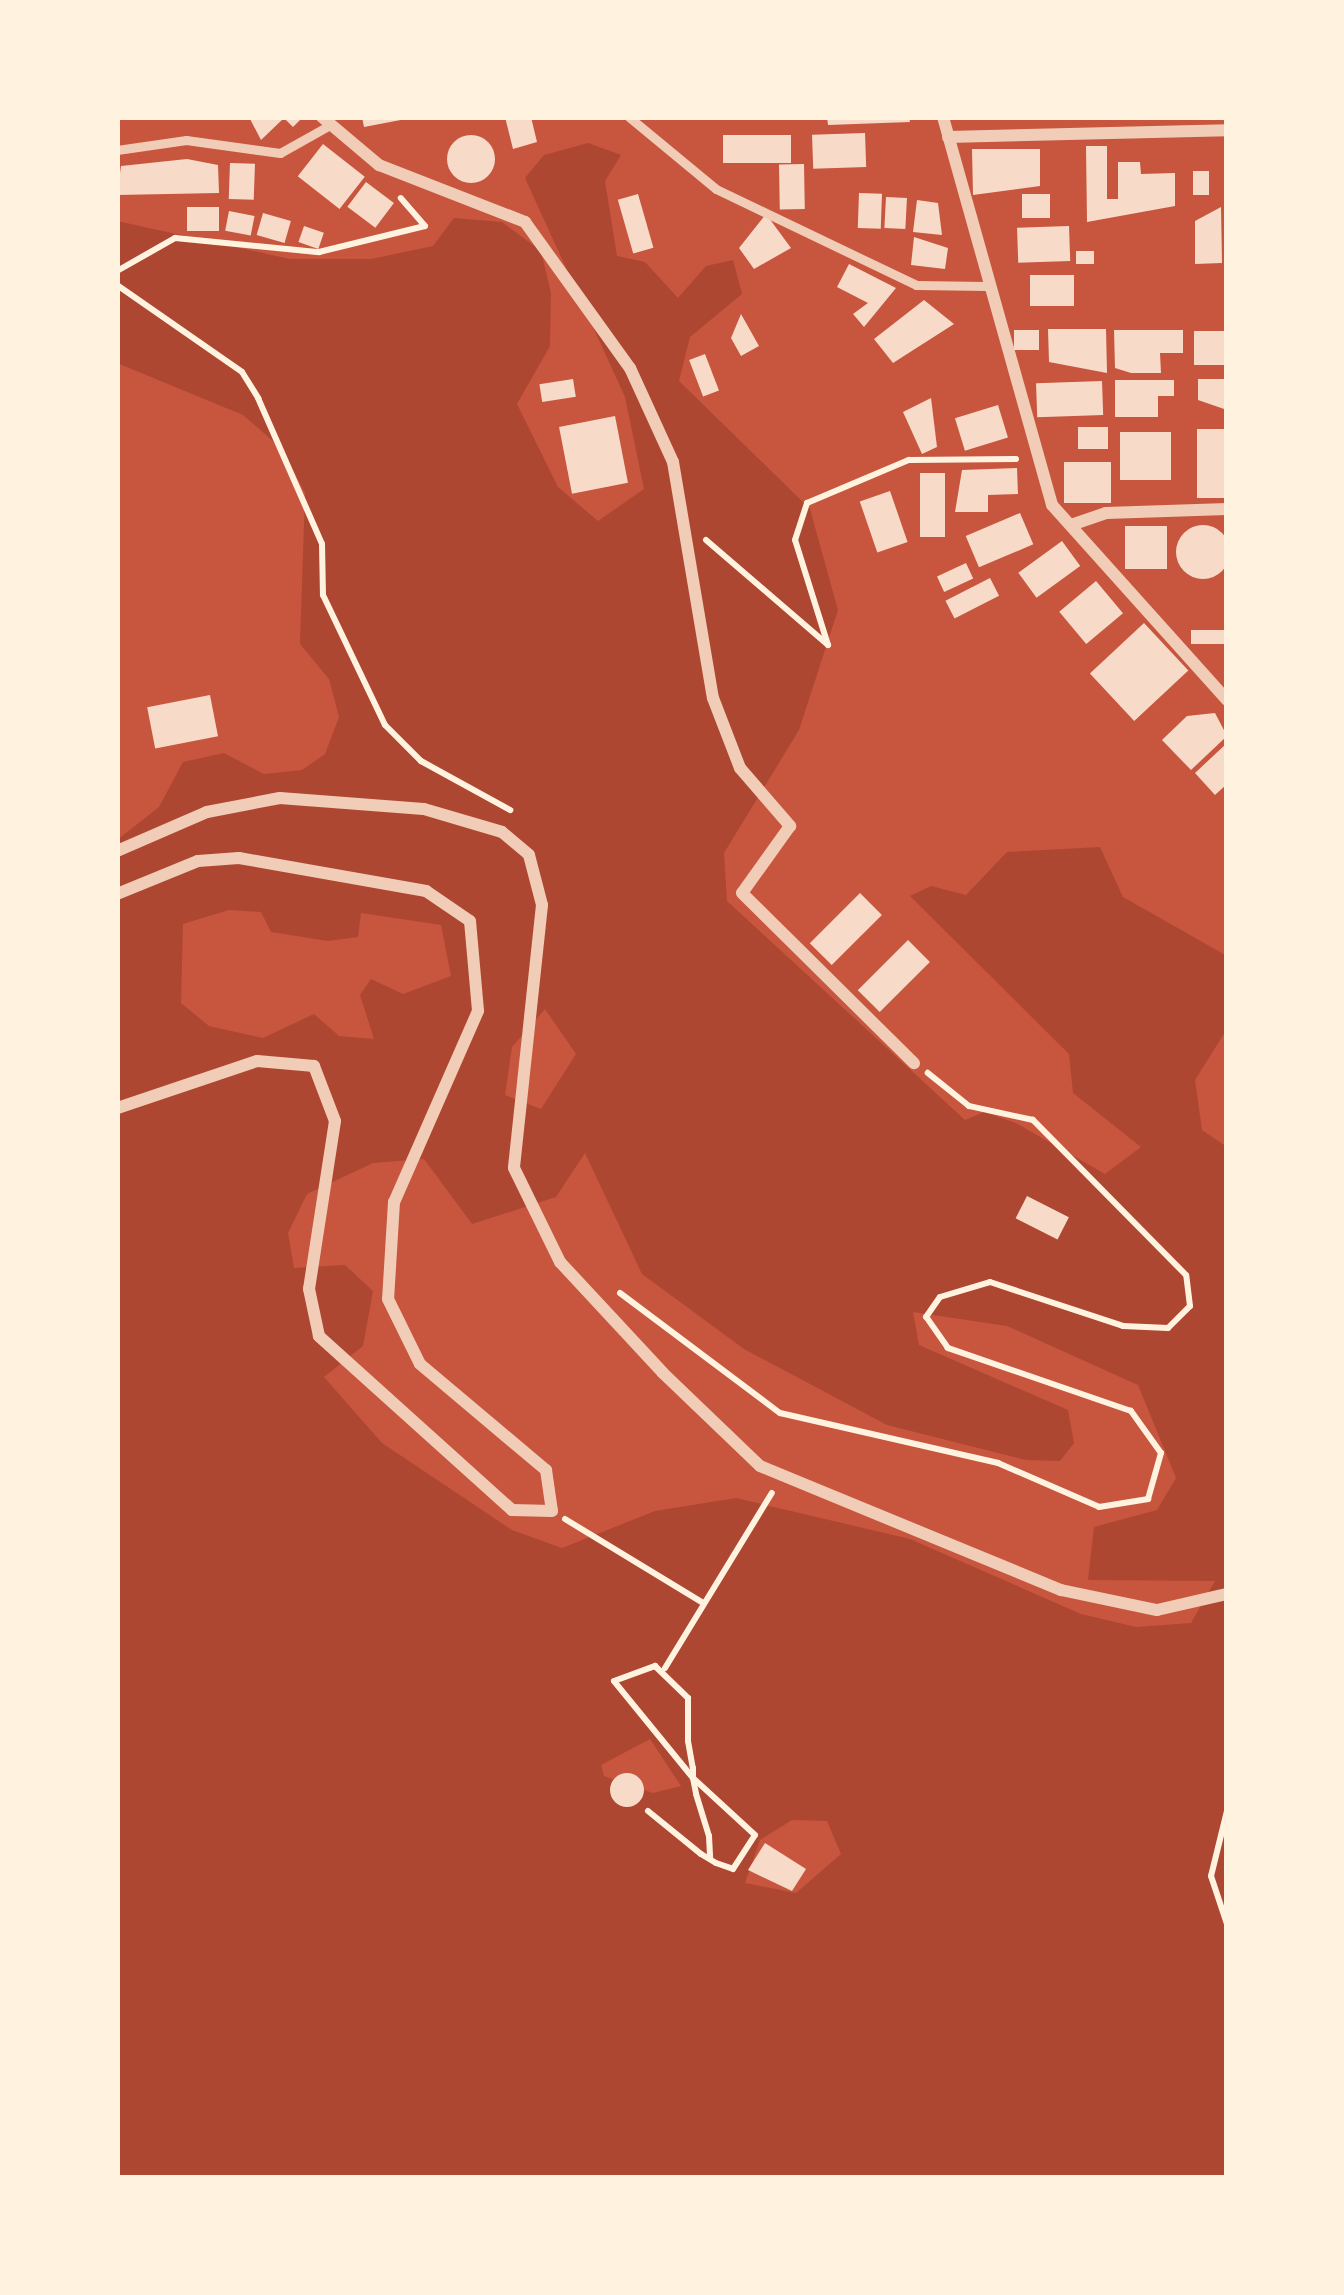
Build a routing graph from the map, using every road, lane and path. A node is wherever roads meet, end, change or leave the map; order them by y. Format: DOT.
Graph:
graph roads {
  1 [pos="629,117"];
  2 [pos="943,117"];
  3 [pos="1101,117"];
  4 [pos="326,121"];
  5 [pos="1227,130"];
  6 [pos="1102,134"];
  7 [pos="948,137"];
  8 [pos="117,150"];
  9 [pos="379,165"];
  10 [pos="117,271"];
  11 [pos="117,285"];
  12 [pos="986,286"];
  13 [pos="1030,458"];
  14 [pos="1227,509"];
  15 [pos="1071,525"];
  16 [pos="687,531"];
  17 [pos="1227,700"];
  18 [pos="117,851"];
  19 [pos="527,853"];
  20 [pos="117,894"];
  21 [pos="914,1063"];
  22 [pos="117,1108"];
  23 [pos="594,1298"];
  24 [pos="784,1475"];
  25 [pos="552,1511"];
  26 [pos="1227,1594"];
  27 [pos="704,1603"];
  28 [pos="664,1668"];
  29 [pos="693,1778"];
  30 [pos="649,1811"];
  31 [pos="1227,1811"];
  32 [pos="710,1858"];
  33 [pos="1227,1924"];
  1 -- 12 [label="lane"];
  2 -- 7 [label="street"];
  3 -- 6 [label="street"];
  4 -- 8 [label="lane"];
  4 -- 9 [label="street"];
  5 -- 6 [label="street"];
  6 -- 7 [label="street"];
  7 -- 12 [label="street"];
  9 -- 10 [label="path"];
  9 -- 16 [label="street"];
  11 -- 19 [label="path"];
  12 -- 13 [label="street"];
  13 -- 15 [label="street"];
  13 -- 16 [label="path"];
  14 -- 15 [label="street"];
  15 -- 17 [label="street"];
  16 -- 21 [label="street"];
  18 -- 19 [label="street"];
  19 -- 23 [label="street"];
  20 -- 25 [label="street"];
  21 -- 23 [label="path"];
  22 -- 25 [label="street"];
  23 -- 24 [label="street"];
  24 -- 26 [label="street"];
  24 -- 27 [label="path"];
  25 -- 27 [label="path"];
  27 -- 28 [label="path"];
  28 -- 29 [label="path"];
  28 -- 29 [label="path"];
  29 -- 32 [label="path"];
  29 -- 32 [label="path"];
  30 -- 32 [label="path"];
  31 -- 33 [label="path"];
}
